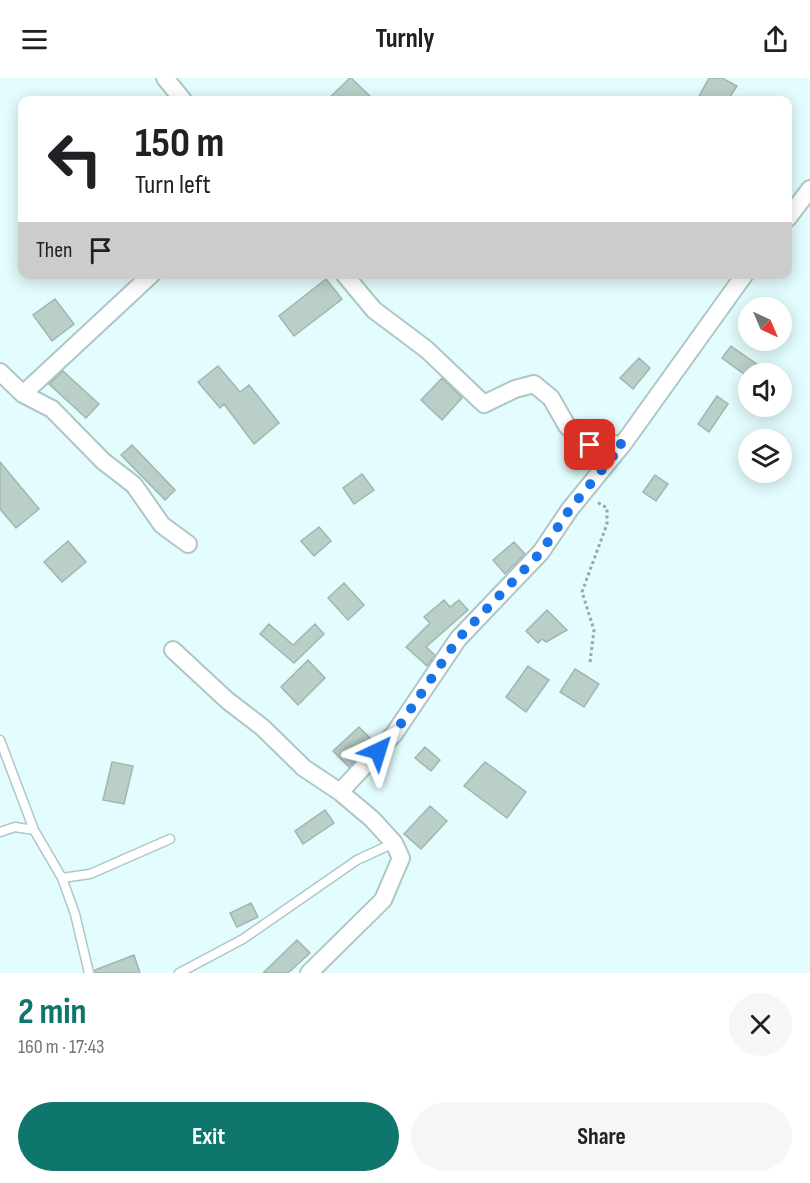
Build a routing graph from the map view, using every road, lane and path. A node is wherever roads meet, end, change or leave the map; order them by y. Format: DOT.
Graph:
graph roads {
  1 [pos="165,78"];
  2 [pos="180,96"];
  3 [pos="810,189"];
  4 [pos="792,213"];
  5 [pos="147,279"];
  6 [pos="348,279"];
  7 [pos="741,279"];
  8 [pos="0,372"];
  9 [pos="23,394"];
  10 [pos="623,444"];
  11 [pos="570,509"];
  12 [pos="188,544"];
  13 [pos="173,650"];
  14 [pos="590,663"];
  15 [pos="0,740"];
  16 [pos="340,792"];
  17 [pos="34,830"];
  18 [pos="0,832"];
  19 [pos="170,840"];
  20 [pos="394,843"];
  21 [pos="62,878"];
  22 [pos="89,973"];
  23 [pos="179,973"];
  24 [pos="309,973"];
  1 -- 2 [label="street"];
  3 -- 4 [label="street"];
  5 -- 9 [label="street"];
  6 -- 10 [label="street"];
  7 -- 10 [label="street"];
  8 -- 9 [label="street"];
  9 -- 12 [label="street"];
  10 -- 11 [label="street"];
  11 -- 14 [label="path"];
  11 -- 16 [label="street"];
  13 -- 16 [label="street"];
  15 -- 17 [label="lane"];
  16 -- 20 [label="street"];
  17 -- 18 [label="lane"];
  17 -- 21 [label="lane"];
  19 -- 21 [label="lane"];
  20 -- 23 [label="lane"];
  20 -- 24 [label="street"];
  21 -- 22 [label="lane"];
}
